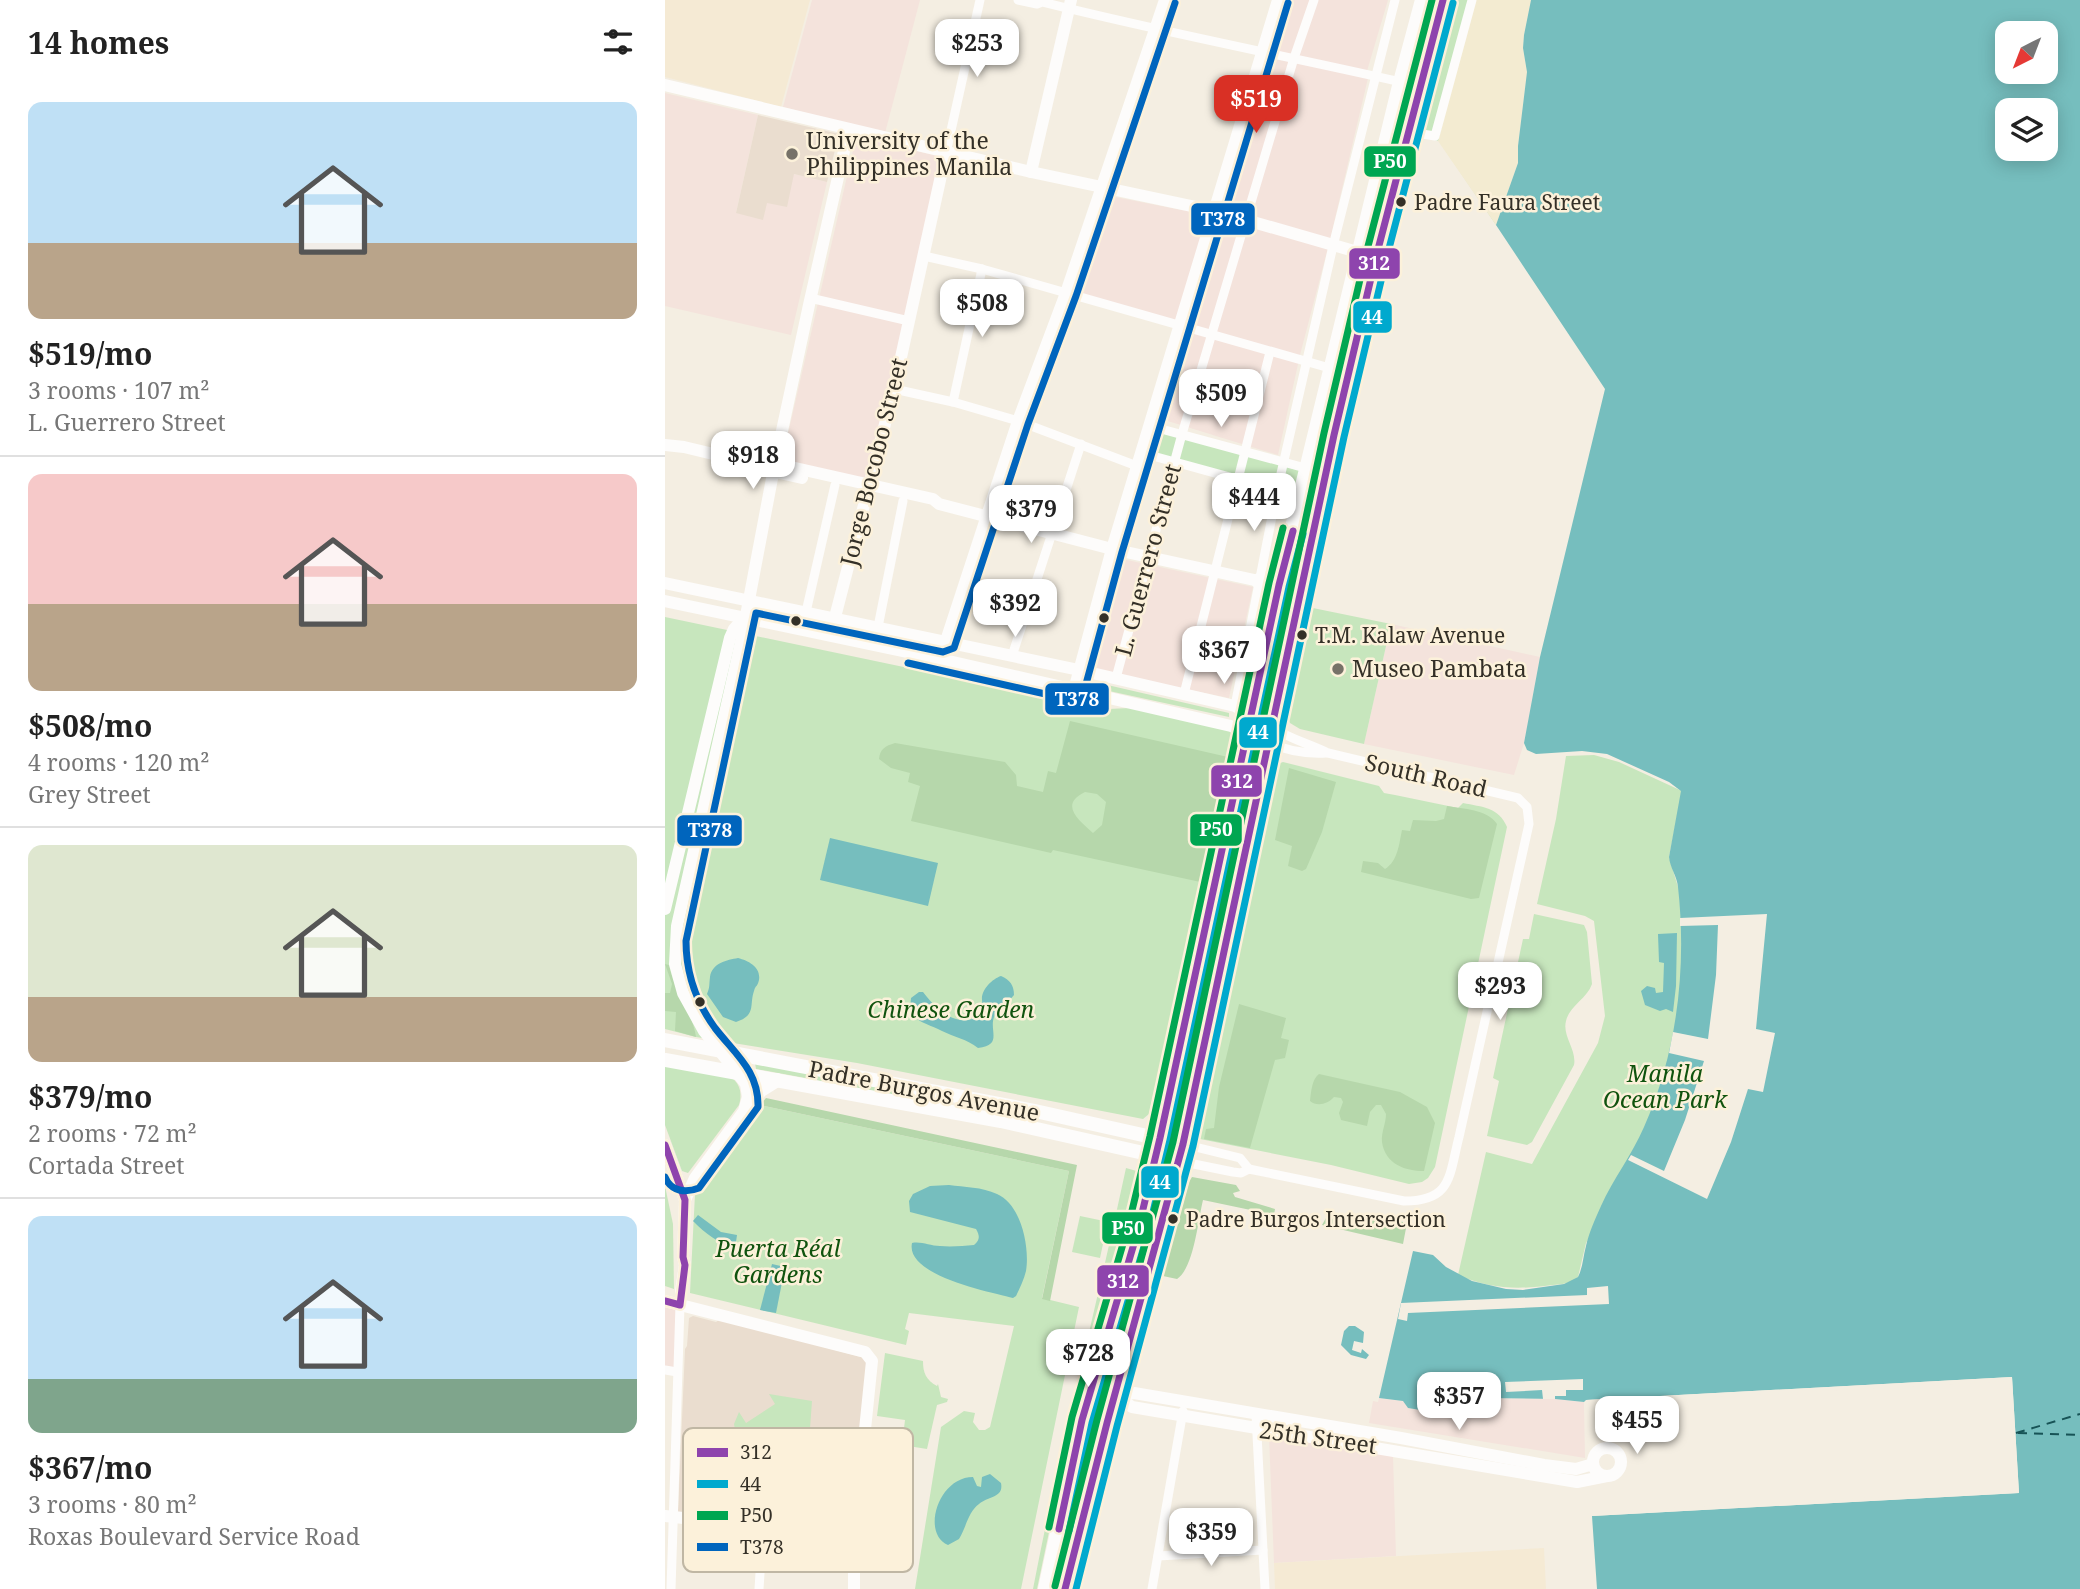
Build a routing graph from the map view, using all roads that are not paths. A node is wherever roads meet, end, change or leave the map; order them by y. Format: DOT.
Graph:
graph roads {
  1 [pos="979,0"];
  2 [pos="1018,0"];
  3 [pos="1165,0"];
  4 [pos="1278,0"];
  5 [pos="1314,0"];
  6 [pos="1395,0"];
  7 [pos="1423,0"];
  8 [pos="1443,0"];
  9 [pos="1472,0"];
  10 [pos="1041,1"];
  11 [pos="1070,4"];
  12 [pos="1155,30"];
  13 [pos="1263,51"];
  14 [pos="1294,58"];
  15 [pos="1374,76"];
  16 [pos="1401,82"];
  17 [pos="665,85"];
  18 [pos="849,129"];
  19 [pos="1422,134"];
  20 [pos="946,153"];
  21 [pos="1031,173"];
  22 [pos="1102,188"];
  23 [pos="1215,211"];
  24 [pos="1246,221"];
  25 [pos="1333,246"];
  26 [pos="1361,253"];
  27 [pos="924,256"];
  28 [pos="982,270"];
  29 [pos="1066,293"];
  30 [pos="810,298"];
  31 [pos="909,321"];
  32 [pos="1180,327"];
  33 [pos="1212,336"];
  34 [pos="1270,352"];
  35 [pos="1307,362"];
  36 [pos="1333,369"];
  37 [pos="894,388"];
  38 [pos="953,402"];
  39 [pos="1018,421"];
  40 [pos="1150,426"];
  41 [pos="1182,435"];
  42 [pos="665,439"];
  43 [pos="1080,444"];
  44 [pos="665,445"];
  45 [pos="684,447"];
  46 [pos="1245,451"];
  47 [pos="1140,460"];
  48 [pos="1285,462"];
  49 [pos="1175,463"];
  50 [pos="774,468"];
  51 [pos="1309,469"];
  52 [pos="803,474"];
  53 [pos="1237,480"];
  54 [pos="835,485"];
  55 [pos="868,489"];
  56 [pos="1277,491"];
  57 [pos="1302,497"];
  58 [pos="904,501"];
  59 [pos="939,504"];
  60 [pos="986,515"];
  61 [pos="1051,533"];
  62 [pos="1112,548"];
  63 [pos="1308,553"];
  64 [pos="1150,557"];
  65 [pos="1215,571"];
  66 [pos="1259,581"];
  67 [pos="665,583"];
  68 [pos="1279,585"];
  69 [pos="665,601"];
  70 [pos="748,601"];
  71 [pos="716,611"];
  72 [pos="806,612"];
  73 [pos="744,618"];
  74 [pos="835,618"];
  75 [pos="765,623"];
  76 [pos="878,627"];
  77 [pos="830,636"];
  78 [pos="736,640"];
  79 [pos="945,642"];
  80 [pos="1012,656"];
  81 [pos="940,659"];
  82 [pos="1079,670"];
  83 [pos="1116,678"];
  84 [pos="1283,682"];
  85 [pos="1074,690"];
  86 [pos="1184,694"];
  87 [pos="1235,706"];
  88 [pos="1251,714"];
  89 [pos="1248,732"];
  90 [pos="1271,735"];
  91 [pos="1328,753"];
  92 [pos="1219,867"];
  93 [pos="1241,872"];
  94 [pos="665,909"];
  95 [pos="1188,1009"];
  96 [pos="1211,1014"];
  97 [pos="665,1040"];
  98 [pos="721,1052"];
  99 [pos="665,1060"];
  100 [pos="739,1073"];
  101 [pos="777,1080"];
  102 [pos="912,1088"];
  103 [pos="909,1104"];
  104 [pos="748,1105"];
  105 [pos="1090,1123"];
  106 [pos="1160,1138"];
  107 [pos="1087,1140"];
  108 [pos="665,1144"];
  109 [pos="1183,1144"];
  110 [pos="1156,1156"];
  111 [pos="1179,1161"];
  112 [pos="1249,1169"];
  113 [pos="676,1177"];
  114 [pos="695,1178"];
  115 [pos="685,1200"];
  116 [pos="680,1293"];
  117 [pos="1118,1299"];
  118 [pos="665,1301"];
  119 [pos="665,1370"];
  120 [pos="677,1371"];
  121 [pos="1115,1396"];
  122 [pos="1185,1403"];
  123 [pos="1256,1415"];
  124 [pos="1182,1418"];
  125 [pos="1081,1420"];
  126 [pos="865,1428"];
  127 [pos="1257,1429"];
  128 [pos="1353,1436"];
  129 [pos="1593,1464"];
  130 [pos="1607,1475"];
  131 [pos="669,1516"];
  132 [pos="1263,1550"];
  133 [pos="1158,1556"];
  134 [pos="671,1589"];
  135 [pos="1046,1589"];
  136 [pos="1065,1589"];
  137 [pos="1152,1589"];
  138 [pos="1265,1589"];
  1 -- 20 [label="street, Jorge Bocobo Street"];
  2 -- 10 [label="street"];
  3 -- 12 [label="street"];
  4 -- 13 [label="street"];
  5 -- 14 [label="street, L. Guerrero Street"];
  6 -- 15 [label="street"];
  7 -- 16 [label="highway"];
  8 -- 63 [label="highway"];
  9 -- 19 [label="street"];
  10 -- 11 [label="street"];
  11 -- 12 [label="street"];
  11 -- 21 [label="street"];
  12 -- 13 [label="street"];
  12 -- 22 [label="street"];
  13 -- 14 [label="street"];
  13 -- 23 [label="street"];
  14 -- 15 [label="street"];
  14 -- 24 [label="street, L. Guerrero Street"];
  15 -- 16 [label="street"];
  15 -- 25 [label="street"];
  16 -- 26 [label="highway"];
  17 -- 18 [label="street"];
  18 -- 20 [label="street"];
  18 -- 30 [label="street"];
  20 -- 21 [label="street"];
  20 -- 27 [label="street, Jorge Bocobo Street"];
  21 -- 22 [label="street"];
  22 -- 23 [label="street"];
  22 -- 29 [label="street"];
  23 -- 24 [label="street"];
  23 -- 32 [label="street"];
  24 -- 25 [label="street"];
  24 -- 33 [label="street, L. Guerrero Street"];
  25 -- 26 [label="street"];
  25 -- 35 [label="street"];
  26 -- 36 [label="highway"];
  27 -- 28 [label="street"];
  27 -- 31 [label="street, Jorge Bocobo Street"];
  28 -- 29 [label="street"];
  28 -- 38 [label="street"];
  29 -- 32 [label="street"];
  29 -- 39 [label="street"];
  30 -- 31 [label="street"];
  30 -- 50 [label="street"];
  31 -- 37 [label="street, Jorge Bocobo Street"];
  32 -- 33 [label="street"];
  32 -- 40 [label="street"];
  33 -- 34 [label="street"];
  33 -- 41 [label="street, L. Guerrero Street"];
  34 -- 35 [label="street"];
  34 -- 46 [label="street"];
  35 -- 36 [label="street"];
  35 -- 48 [label="street"];
  36 -- 51 [label="highway"];
  37 -- 38 [label="street"];
  37 -- 55 [label="street, Jorge Bocobo Street"];
  38 -- 39 [label="street"];
  39 -- 43 [label="street"];
  39 -- 60 [label="street"];
  40 -- 41 [label="street"];
  40 -- 47 [label="street"];
  41 -- 46 [label="street"];
  41 -- 49 [label="street, L. Guerrero Street"];
  42 -- 45 [label="street"];
  43 -- 47 [label="street"];
  43 -- 61 [label="street"];
  44 -- 45 [label="street"];
  45 -- 50 [label="street"];
  46 -- 48 [label="street"];
  46 -- 53 [label="street"];
  47 -- 49 [label="street"];
  47 -- 62 [label="street"];
  48 -- 51 [label="street"];
  48 -- 56 [label="street"];
  49 -- 53 [label="street"];
  49 -- 64 [label="street, L. Guerrero Street"];
  50 -- 52 [label="street"];
  50 -- 70 [label="street"];
  51 -- 57 [label="highway"];
  52 -- 54 [label="street"];
  52 -- 55 [label="street"];
  53 -- 56 [label="street"];
  53 -- 65 [label="street"];
  54 -- 55 [label="street"];
  54 -- 72 [label="street"];
  55 -- 58 [label="street"];
  55 -- 59 [label="street"];
  55 -- 74 [label="street, Jorge Bocobo Street"];
  56 -- 57 [label="street"];
  56 -- 66 [label="street"];
  57 -- 68 [label="highway"];
  58 -- 59 [label="street"];
  58 -- 76 [label="street"];
  59 -- 60 [label="street"];
  60 -- 61 [label="street"];
  60 -- 79 [label="street"];
  61 -- 62 [label="street"];
  61 -- 80 [label="street"];
  62 -- 64 [label="street"];
  62 -- 82 [label="street"];
  63 -- 68 [label="highway"];
  63 -- 84 [label="highway"];
  64 -- 65 [label="street"];
  64 -- 83 [label="street, L. Guerrero Street"];
  65 -- 66 [label="street"];
  65 -- 86 [label="street"];
  66 -- 68 [label="highway"];
  66 -- 87 [label="street"];
  67 -- 70 [label="street"];
  68 -- 84 [label="highway"];
  68 -- 88 [label="highway"];
  69 -- 71 [label="street"];
  70 -- 72 [label="street"];
  70 -- 73 [label="street"];
  71 -- 73 [label="street"];
  71 -- 78 [label="street"];
  72 -- 74 [label="street"];
  73 -- 75 [label="street"];
  73 -- 78 [label="street"];
  74 -- 76 [label="street"];
  74 -- 77 [label="street, Jorge Bocobo Street"];
  75 -- 77 [label="street"];
  75 -- 78 [label="street"];
  76 -- 79 [label="street"];
  77 -- 81 [label="street"];
  78 -- 94 [label="street"];
  78 -- 98 [label="street"];
  79 -- 80 [label="street"];
  79 -- 81 [label="street"];
  80 -- 82 [label="street"];
  81 -- 85 [label="street"];
  82 -- 83 [label="street"];
  82 -- 85 [label="street"];
  83 -- 86 [label="street"];
  84 -- 90 [label="highway"];
  85 -- 89 [label="street"];
  86 -- 87 [label="street"];
  87 -- 88 [label="street"];
  88 -- 89 [label="highway"];
  88 -- 90 [label="street"];
  89 -- 90 [label="street"];
  89 -- 92 [label="highway"];
  90 -- 91 [label="street, South Road"];
  90 -- 91 [label="street, South Road"];
  90 -- 93 [label="highway"];
  91 -- 112 [label="street, South Road"];
  92 -- 93 [label="highway"];
  92 -- 95 [label="highway"];
  93 -- 96 [label="highway"];
  95 -- 96 [label="highway"];
  95 -- 106 [label="highway"];
  96 -- 109 [label="highway"];
  97 -- 98 [label="main road, Padre Burgos Avenue"];
  98 -- 100 [label="street"];
  98 -- 102 [label="main road, Padre Burgos Avenue"];
  99 -- 100 [label="main road, Padre Burgos Avenue"];
  100 -- 101 [label="main road, Padre Burgos Avenue"];
  100 -- 104 [label="street"];
  101 -- 103 [label="main road, Padre Burgos Avenue"];
  101 -- 104 [label="main road"];
  102 -- 103 [label="main road"];
  102 -- 105 [label="main road, Padre Burgos Avenue"];
  103 -- 107 [label="main road, Padre Burgos Avenue"];
  104 -- 114 [label="street"];
  105 -- 106 [label="main road, Padre Burgos Avenue"];
  105 -- 107 [label="main road"];
  106 -- 109 [label="main road, Padre Burgos Avenue"];
  106 -- 110 [label="highway"];
  107 -- 110 [label="main road, Padre Burgos Avenue"];
  108 -- 113 [label="street"];
  109 -- 111 [label="highway"];
  109 -- 112 [label="street"];
  110 -- 111 [label="main road, Padre Burgos Avenue"];
  110 -- 117 [label="highway"];
  111 -- 112 [label="street"];
  111 -- 121 [label="highway"];
  113 -- 114 [label="street"];
  113 -- 115 [label="street"];
  114 -- 115 [label="street"];
  115 -- 116 [label="street"];
  116 -- 118 [label="street"];
  116 -- 120 [label="street"];
  116 -- 126 [label="street"];
  117 -- 121 [label="street"];
  117 -- 125 [label="highway"];
  119 -- 120 [label="street"];
  120 -- 131 [label="street"];
  121 -- 122 [label="street, 25th Street"];
  121 -- 124 [label="street, 25th Street"];
  121 -- 125 [label="street"];
  121 -- 136 [label="highway"];
  122 -- 123 [label="street, 25th Street"];
  122 -- 124 [label="street"];
  123 -- 127 [label="street"];
  123 -- 128 [label="street, 25th Street"];
  124 -- 127 [label="street, 25th Street"];
  124 -- 133 [label="street"];
  125 -- 135 [label="highway"];
  127 -- 128 [label="street, 25th Street"];
  127 -- 132 [label="street"];
  128 -- 129 [label="street, 25th Street"];
  128 -- 130 [label="street, 25th Street"];
  129 -- 130 [label="street"];
  129 -- 130 [label="street, 25th Street"];
  131 -- 134 [label="street"];
  132 -- 133 [label="street"];
  132 -- 138 [label="street"];
  133 -- 137 [label="street"];
}
